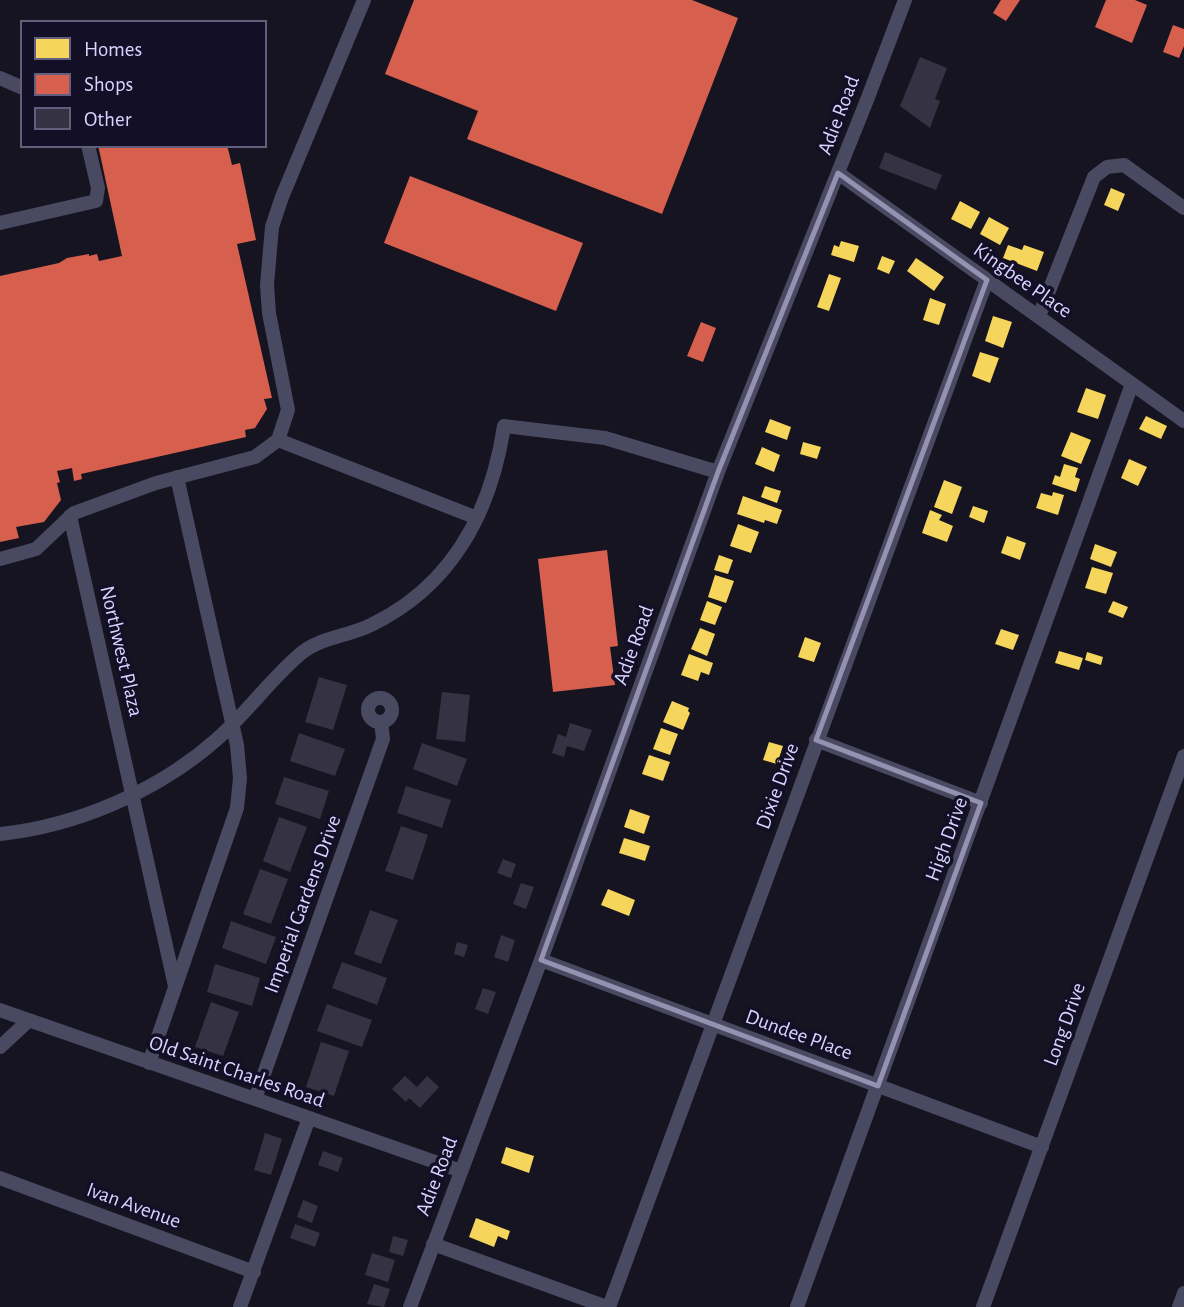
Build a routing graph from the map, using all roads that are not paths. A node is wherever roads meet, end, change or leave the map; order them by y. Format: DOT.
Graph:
graph roads {
  1 [pos="364,0"];
  2 [pos="905,0"];
  3 [pos="0,78"];
  4 [pos="21,87"];
  5 [pos="88,147"];
  6 [pos="838,173"];
  7 [pos="1184,208"];
  8 [pos="0,223"];
  9 [pos="986,280"];
  10 [pos="1039,316"];
  11 [pos="1132,384"];
  12 [pos="1184,421"];
  13 [pos="278,440"];
  14 [pos="718,472"];
  15 [pos="177,477"];
  16 [pos="70,516"];
  17 [pos="477,519"];
  18 [pos="0,559"];
  19 [pos="381,722"];
  20 [pos="232,724"];
  21 [pos="816,740"];
  22 [pos="1184,756"];
  23 [pos="133,795"];
  24 [pos="981,803"];
  25 [pos="0,834"];
  26 [pos="541,960"];
  27 [pos="176,986"];
  28 [pos="0,1010"];
  29 [pos="28,1021"];
  30 [pos="712,1024"];
  31 [pos="0,1047"];
  32 [pos="149,1063"];
  33 [pos="878,1086"];
  34 [pos="254,1099"];
  35 [pos="309,1118"];
  36 [pos="1042,1147"];
  37 [pos="461,1171"];
  38 [pos="0,1178"];
  39 [pos="433,1244"];
  40 [pos="254,1272"];
  41 [pos="1184,1293"];
  42 [pos="240,1307"];
  43 [pos="410,1307"];
  44 [pos="608,1307"];
  45 [pos="797,1307"];
  46 [pos="983,1307"];
  47 [pos="1179,1307"];
  1 -- 13 [label="street"];
  2 -- 6 [label="street, Adie Road"];
  3 -- 4 [label="street"];
  5 -- 8 [label="street"];
  6 -- 9 [label="street, Kingbee Place"];
  6 -- 14 [label="street, Adie Road"];
  7 -- 10 [label="street"];
  9 -- 10 [label="street, Kingbee Place"];
  9 -- 21 [label="street, Dixie Drive"];
  10 -- 11 [label="street, Kingbee Place"];
  11 -- 12 [label="street, Kingbee Place"];
  11 -- 24 [label="street, High Drive"];
  13 -- 15 [label="street"];
  13 -- 17 [label="street"];
  14 -- 17 [label="street"];
  14 -- 26 [label="street, Adie Road"];
  15 -- 16 [label="street"];
  15 -- 20 [label="street"];
  16 -- 18 [label="street"];
  16 -- 23 [label="street, Northwest Plaza"];
  17 -- 20 [label="street"];
  19 -- 34 [label="street, Imperial Gardens Drive"];
  20 -- 23 [label="street"];
  20 -- 27 [label="street"];
  21 -- 24 [label="street"];
  21 -- 30 [label="street, Dixie Drive"];
  22 -- 36 [label="street, Long Drive"];
  23 -- 25 [label="street"];
  23 -- 27 [label="street, Northwest Plaza"];
  24 -- 33 [label="street, High Drive"];
  26 -- 30 [label="street, Dundee Place"];
  26 -- 37 [label="street, Adie Road"];
  27 -- 32 [label="street"];
  28 -- 29 [label="street, Old Saint Charles Road"];
  29 -- 31 [label="street"];
  29 -- 32 [label="street, Old Saint Charles Road"];
  30 -- 33 [label="street, Dundee Place"];
  30 -- 44 [label="street, Dixie Drive"];
  32 -- 34 [label="street, Old Saint Charles Road"];
  33 -- 36 [label="street, Dundee Place"];
  33 -- 45 [label="street, High Drive"];
  34 -- 35 [label="street, Old Saint Charles Road"];
  35 -- 37 [label="street, Old Saint Charles Road"];
  35 -- 40 [label="street"];
  36 -- 46 [label="street, Long Drive"];
  37 -- 39 [label="street, Adie Road"];
  38 -- 40 [label="street, Ivan Avenue"];
  39 -- 43 [label="street, Adie Road"];
  39 -- 44 [label="street"];
  40 -- 42 [label="street"];
  41 -- 47 [label="street"];
}
